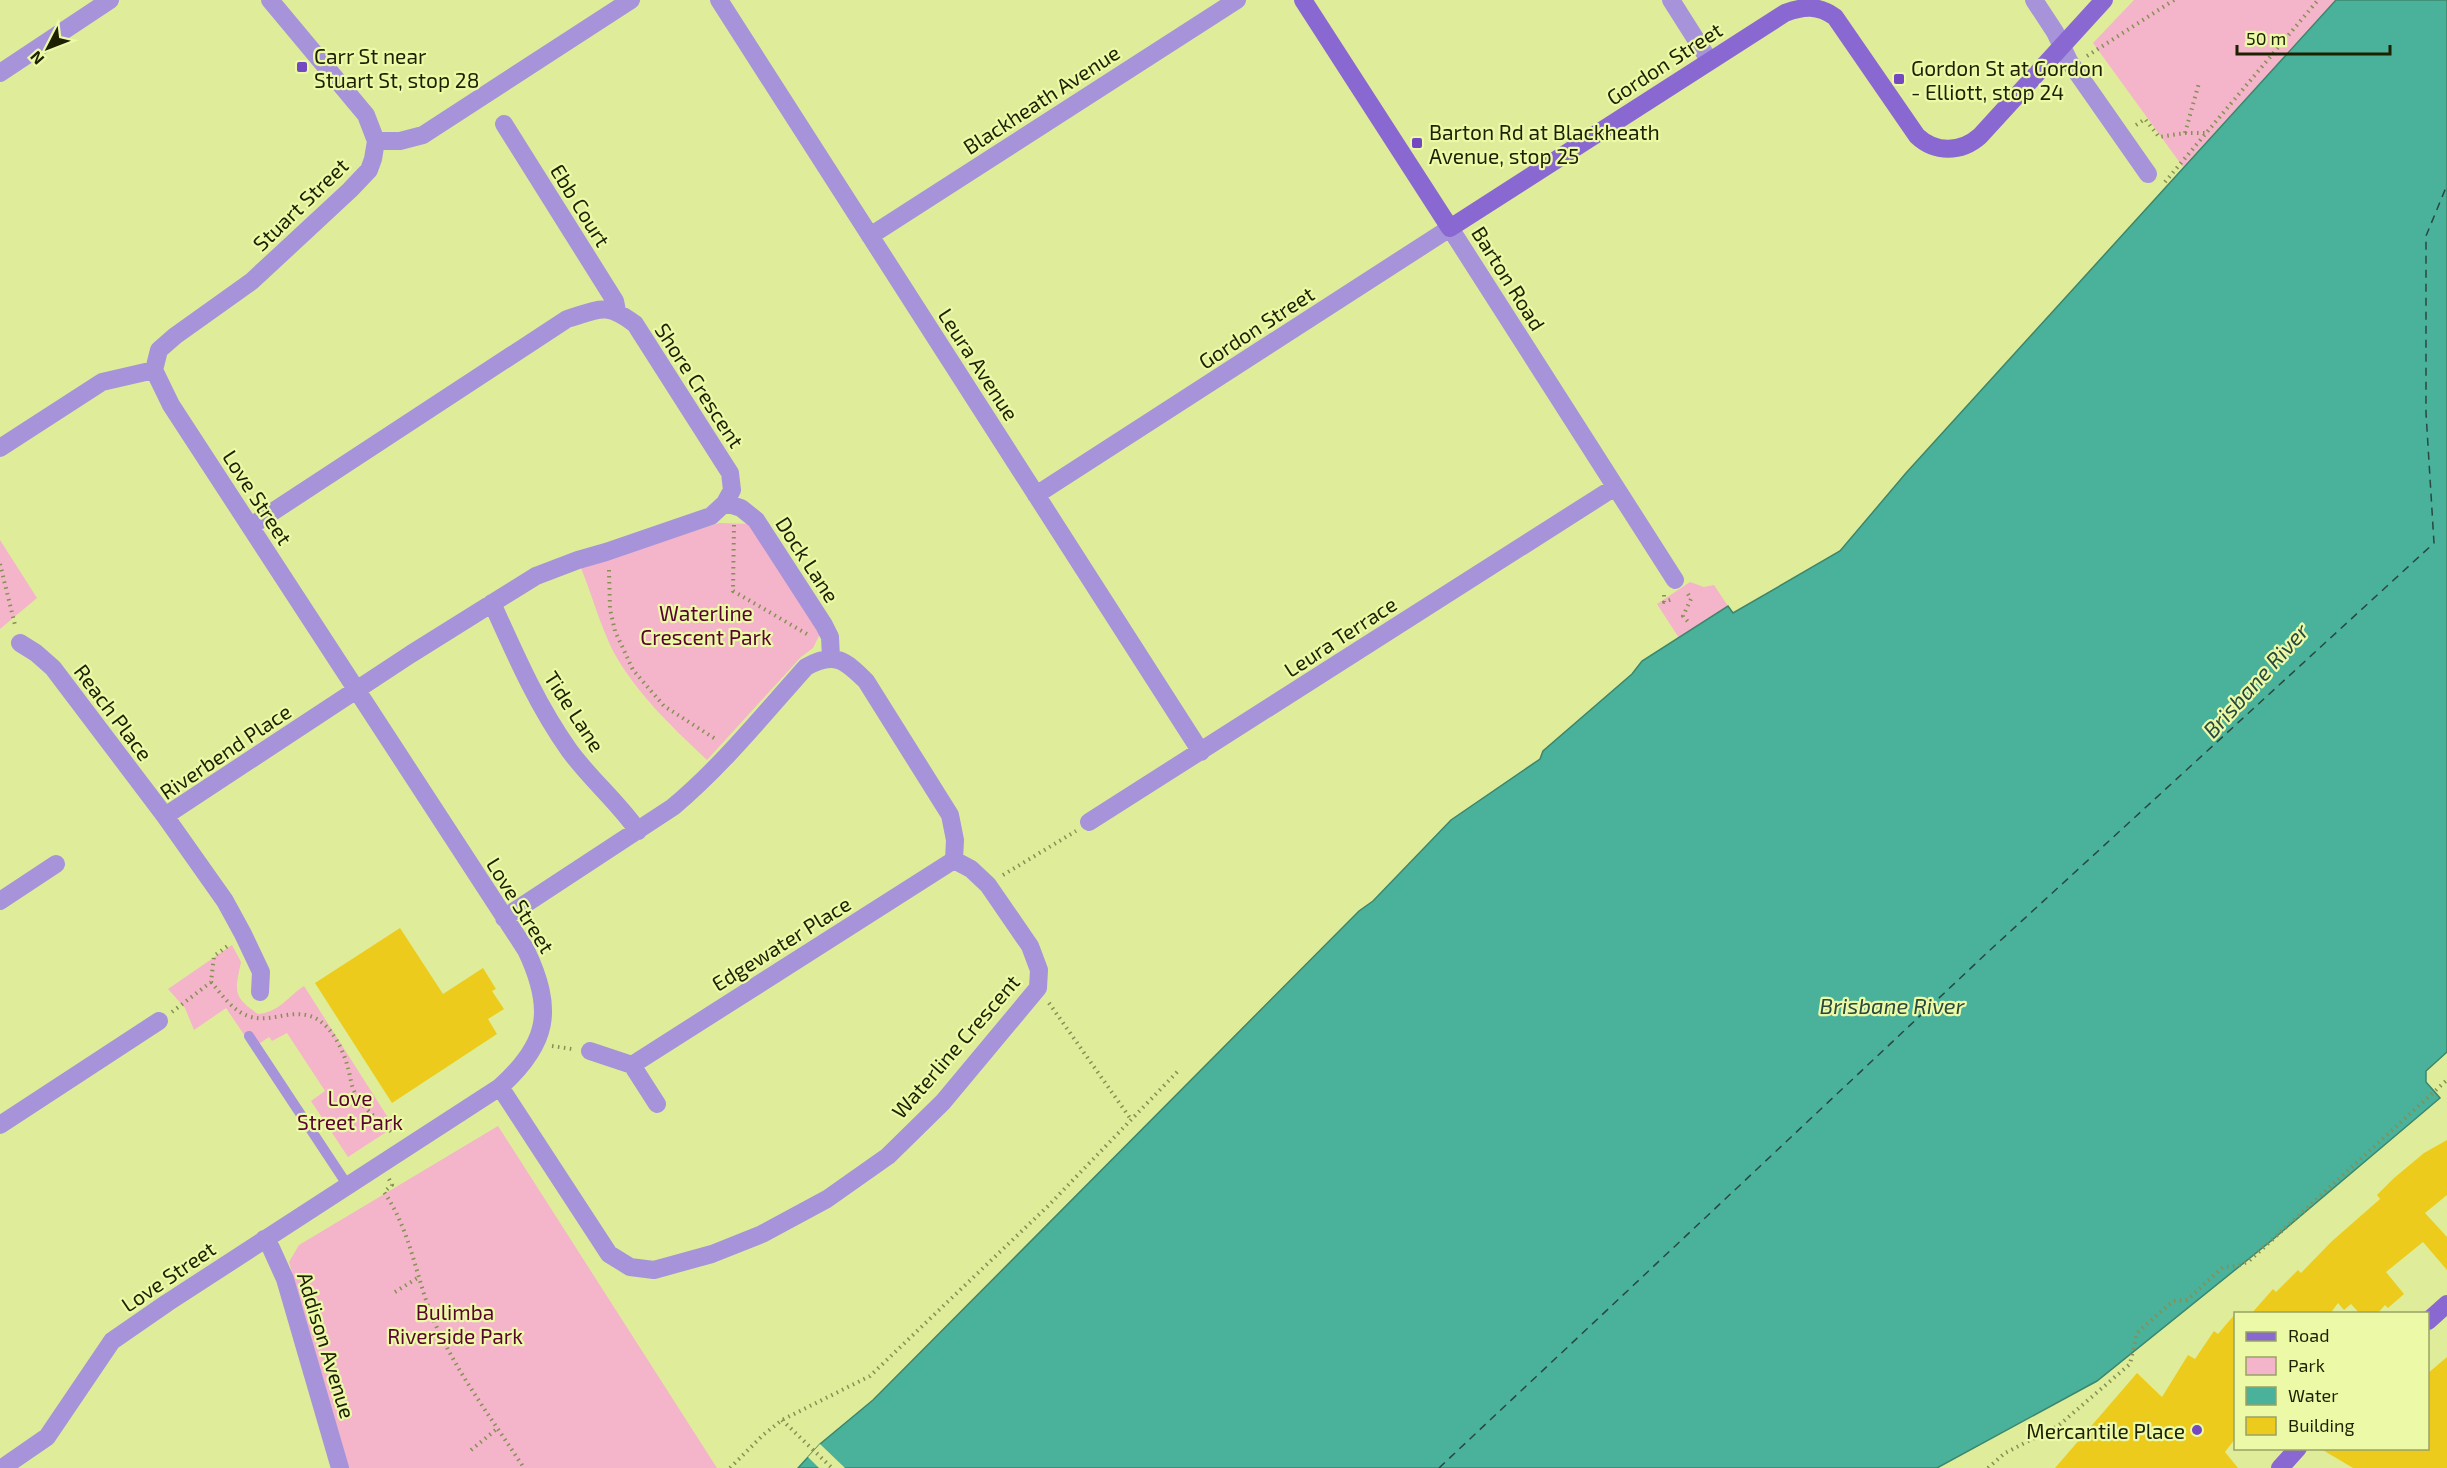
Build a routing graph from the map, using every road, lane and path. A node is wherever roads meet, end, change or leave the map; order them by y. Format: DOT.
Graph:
graph roads {
  1 [pos="110,0"];
  2 [pos="270,0"];
  3 [pos="631,0"];
  4 [pos="718,0"];
  5 [pos="1237,0"];
  6 [pos="1303,0"];
  7 [pos="1671,0"];
  8 [pos="2034,0"];
  9 [pos="2104,0"];
  10 [pos="2174,0"];
  11 [pos="2318,0"];
  12 [pos="2062,47"];
  13 [pos="2085,57"];
  14 [pos="1710,60"];
  15 [pos="0,73"];
  16 [pos="2199,83"];
  17 [pos="504,124"];
  18 [pos="2185,133"];
  19 [pos="2207,133"];
  20 [pos="2121,136"];
  21 [pos="376,141"];
  22 [pos="2148,174"];
  23 [pos="1450,228"];
  24 [pos="870,236"];
  25 [pos="617,311"];
  26 [pos="154,370"];
  27 [pos="0,447"];
  28 [pos="1615,487"];
  29 [pos="1036,495"];
  30 [pos="730,504"];
  31 [pos="251,526"];
  32 [pos="606,552"];
  33 [pos="0,564"];
  34 [pos="1681,587"];
  35 [pos="492,603"];
  36 [pos="1690,624"];
  37 [pos="827,632"];
  38 [pos="20,643"];
  39 [pos="831,658"];
  40 [pos="357,691"];
  41 [pos="733,749"];
  42 [pos="1201,752"];
  43 [pos="165,816"];
  44 [pos="1089,822"];
  45 [pos="638,831"];
  46 [pos="954,860"];
  47 [pos="56,864"];
  48 [pos="988,885"];
  49 [pos="0,901"];
  50 [pos="504,918"];
  51 [pos="243,934"];
  52 [pos="211,982"];
  53 [pos="1038,988"];
  54 [pos="261,992"];
  55 [pos="247,1016"];
  56 [pos="159,1021"];
  57 [pos="249,1036"];
  58 [pos="536,1044"];
  59 [pos="590,1051"];
  60 [pos="632,1065"];
  61 [pos="1180,1069"];
  62 [pos="2447,1080"];
  63 [pos="500,1087"];
  64 [pos="657,1104"];
  65 [pos="3,1118"];
  66 [pos="1130,1118"];
  67 [pos="405,1149"];
  68 [pos="380,1166"];
  69 [pos="348,1186"];
  70 [pos="264,1239"];
  71 [pos="419,1277"];
  72 [pos="395,1292"];
  73 [pos="2447,1304"];
  74 [pos="2429,1319"];
  75 [pos="782,1420"];
  76 [pos="498,1428"];
  77 [pos="471,1450"];
  78 [pos="2297,1450"];
  79 [pos="2,1468"];
  80 [pos="340,1468"];
  81 [pos="524,1468"];
  82 [pos="730,1468"];
  83 [pos="831,1468"];
  84 [pos="1988,1468"];
  85 [pos="2280,1468"];
  1 -- 15 [label="street"];
  2 -- 21 [label="street"];
  3 -- 21 [label="street"];
  4 -- 24 [label="street, Leura Avenue"];
  5 -- 24 [label="street, Blackheath Avenue"];
  6 -- 23 [label="street, Barton Road"];
  7 -- 14 [label="street"];
  8 -- 12 [label="street"];
  9 -- 12 [label="street, Gordon Street"];
  10 -- 13 [label="path"];
  11 -- 19 [label="path"];
  12 -- 14 [label="street, Gordon Street"];
  12 -- 20 [label="street"];
  14 -- 23 [label="street, Gordon Street"];
  16 -- 18 [label="path"];
  17 -- 25 [label="street, Ebb Court"];
  18 -- 19 [label="path"];
  18 -- 20 [label="path"];
  19 -- 22 [label="path"];
  20 -- 22 [label="street"];
  21 -- 26 [label="street, Stuart Street"];
  23 -- 28 [label="street, Barton Road"];
  23 -- 29 [label="street, Gordon Street"];
  24 -- 29 [label="street, Leura Avenue"];
  25 -- 30 [label="street, Shore Crescent"];
  25 -- 31 [label="street"];
  26 -- 27 [label="street"];
  26 -- 31 [label="street, Love Street"];
  28 -- 34 [label="street, Barton Road"];
  28 -- 42 [label="street, Leura Terrace"];
  29 -- 42 [label="street, Leura Avenue"];
  30 -- 32 [label="street"];
  30 -- 37 [label="street, Dock Lane"];
  30 -- 37 [label="path"];
  31 -- 40 [label="street, Love Street"];
  32 -- 35 [label="street"];
  32 -- 41 [label="path"];
  33 -- 38 [label="path"];
  34 -- 36 [label="path"];
  35 -- 40 [label="street"];
  35 -- 45 [label="street, Tide Lane"];
  37 -- 39 [label="street, Dock Lane"];
  38 -- 43 [label="street, Reach Place"];
  39 -- 41 [label="street"];
  39 -- 46 [label="street"];
  40 -- 43 [label="street, Riverbend Place"];
  40 -- 50 [label="street, Love Street"];
  41 -- 45 [label="street"];
  42 -- 44 [label="street, Leura Terrace"];
  43 -- 51 [label="street, Riverbend Place"];
  44 -- 48 [label="path"];
  45 -- 50 [label="street"];
  46 -- 48 [label="street, Waterline Crescent"];
  46 -- 60 [label="street, Edgewater Place"];
  47 -- 49 [label="street"];
  48 -- 53 [label="street, Waterline Crescent"];
  50 -- 58 [label="street, Love Street"];
  51 -- 52 [label="path"];
  51 -- 54 [label="street, Riverbend Place"];
  52 -- 55 [label="path"];
  52 -- 56 [label="path"];
  53 -- 63 [label="street, Waterline Crescent"];
  53 -- 66 [label="path"];
  54 -- 55 [label="path"];
  55 -- 57 [label="path"];
  55 -- 67 [label="path"];
  56 -- 65 [label="street"];
  57 -- 69 [label="lane"];
  58 -- 59 [label="path"];
  58 -- 63 [label="street, Love Street"];
  59 -- 60 [label="street"];
  60 -- 64 [label="street"];
  61 -- 66 [label="path"];
  62 -- 84 [label="path"];
  63 -- 67 [label="street, Love Street"];
  66 -- 75 [label="path"];
  67 -- 68 [label="street, Love Street"];
  68 -- 69 [label="street, Love Street"];
  68 -- 71 [label="path"];
  69 -- 70 [label="street, Love Street"];
  70 -- 79 [label="street, Love Street"];
  70 -- 80 [label="street, Addison Avenue"];
  71 -- 72 [label="path"];
  71 -- 76 [label="path"];
  73 -- 74 [label="street"];
  75 -- 82 [label="path"];
  75 -- 83 [label="path"];
  76 -- 77 [label="path"];
  76 -- 81 [label="path"];
  78 -- 85 [label="street"];
}
